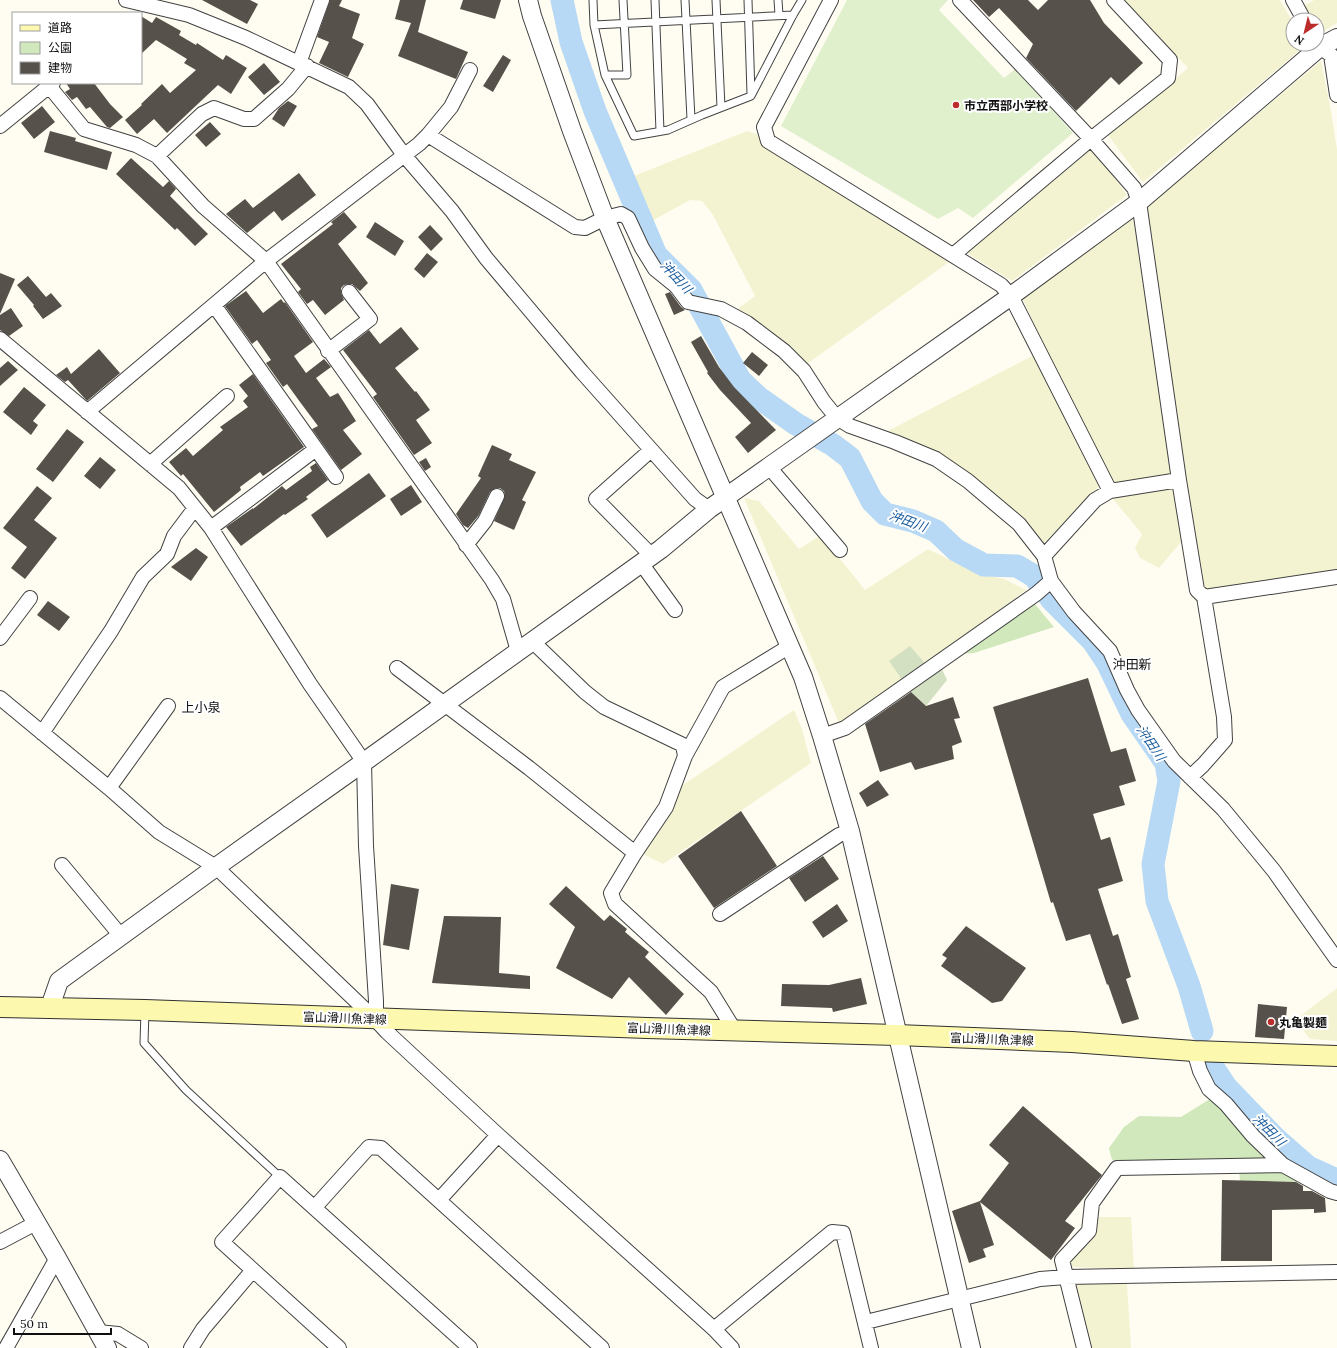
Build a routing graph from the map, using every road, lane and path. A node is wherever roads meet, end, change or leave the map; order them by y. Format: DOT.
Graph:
graph roads {
  1 [pos="126,0"];
  2 [pos="322,0"];
  3 [pos="528,0"];
  4 [pos="593,0"];
  5 [pos="623,0"];
  6 [pos="655,0"];
  7 [pos="685,0"];
  8 [pos="716,0"];
  9 [pos="748,0"];
  10 [pos="778,0"];
  11 [pos="802,0"];
  12 [pos="831,0"];
  13 [pos="960,0"];
  14 [pos="1114,0"];
  15 [pos="1293,0"];
  16 [pos="139,9"];
  17 [pos="1300,12"];
  18 [pos="779,15"];
  19 [pos="792,15"];
  20 [pos="748,17"];
  21 [pos="717,18"];
  22 [pos="686,20"];
  23 [pos="656,22"];
  24 [pos="624,23"];
  25 [pos="594,25"];
  26 [pos="1337,38"];
  27 [pos="1325,42"];
  28 [pos="1325,50"];
  29 [pos="1310,52"];
  30 [pos="303,64"];
  31 [pos="470,70"];
  32 [pos="605,75"];
  33 [pos="51,85"];
  34 [pos="1337,95"];
  35 [pos="751,96"];
  36 [pos="721,107"];
  37 [pos="691,120"];
  38 [pos="0,126"];
  39 [pos="660,131"];
  40 [pos="428,135"];
  41 [pos="1091,139"];
  42 [pos="404,155"];
  43 [pos="157,156"];
  44 [pos="1139,202"];
  45 [pos="605,218"];
  46 [pos="953,255"];
  47 [pos="266,261"];
  48 [pos="350,292"];
  49 [pos="1011,296"];
  50 [pos="214,305"];
  51 [pos="3,346"];
  52 [pos="328,351"];
  53 [pos="227,396"];
  54 [pos="87,412"];
  55 [pos="837,418"];
  56 [pos="316,449"];
  57 [pos="651,450"];
  58 [pos="150,464"];
  59 [pos="768,467"];
  60 [pos="336,477"];
  61 [pos="1179,480"];
  62 [pos="1110,491"];
  63 [pos="497,496"];
  64 [pos="726,497"];
  65 [pos="195,508"];
  66 [pos="709,509"];
  67 [pos="211,528"];
  68 [pos="466,545"];
  69 [pos="840,550"];
  70 [pos="1044,556"];
  71 [pos="646,559"];
  72 [pos="1337,577"];
  73 [pos="1051,582"];
  74 [pos="1204,597"];
  75 [pos="30,598"];
  76 [pos="675,610"];
  77 [pos="0,638"];
  78 [pos="525,646"];
  79 [pos="790,646"];
  80 [pos="397,668"];
  81 [pos="0,698"];
  82 [pos="446,704"];
  83 [pos="168,706"];
  84 [pos="42,733"];
  85 [pos="822,736"];
  86 [pos="685,756"];
  87 [pos="364,762"];
  88 [pos="1190,777"];
  89 [pos="109,788"];
  90 [pos="850,831"];
  91 [pos="635,853"];
  92 [pos="62,865"];
  93 [pos="216,867"];
  94 [pos="720,914"];
  95 [pos="121,936"];
  96 [pos="1337,960"];
  97 [pos="0,1007"];
  98 [pos="50,1007"];
  99 [pos="145,1010"];
  100 [pos="376,1020"];
  101 [pos="735,1031"];
  102 [pos="897,1035"];
  103 [pos="1194,1051"];
  104 [pos="1337,1056"];
  105 [pos="498,1134"];
  106 [pos="0,1160"];
  107 [pos="1283,1166"];
  108 [pos="280,1177"];
  109 [pos="1337,1193"];
  110 [pos="439,1200"];
  111 [pos="315,1208"];
  112 [pos="36,1223"];
  113 [pos="0,1242"];
  114 [pos="57,1258"];
  115 [pos="253,1270"];
  116 [pos="1337,1272"];
  117 [pos="1066,1277"];
  118 [pos="959,1299"];
  119 [pos="866,1322"];
  120 [pos="714,1329"];
  121 [pos="98,1332"];
  122 [pos="6,1348"];
  123 [pos="107,1348"];
  124 [pos="141,1348"];
  125 [pos="191,1348"];
  126 [pos="339,1348"];
  127 [pos="470,1348"];
  128 [pos="602,1348"];
  129 [pos="732,1348"];
  130 [pos="871,1348"];
  131 [pos="970,1348"];
  132 [pos="1084,1348"];
  1 -- 16 [label="street"];
  2 -- 30 [label="street"];
  3 -- 45 [label="street"];
  4 -- 25 [label="lane"];
  5 -- 24 [label="lane"];
  6 -- 23 [label="lane"];
  7 -- 22 [label="lane"];
  8 -- 21 [label="lane"];
  9 -- 20 [label="lane"];
  10 -- 18 [label="lane"];
  11 -- 19 [label="lane"];
  12 -- 46 [label="street"];
  13 -- 41 [label="street"];
  14 -- 41 [label="street"];
  15 -- 17 [label="street"];
  16 -- 30 [label="street"];
  18 -- 19 [label="lane"];
  18 -- 20 [label="lane"];
  19 -- 35 [label="lane"];
  20 -- 21 [label="lane"];
  20 -- 35 [label="lane"];
  21 -- 22 [label="lane"];
  21 -- 36 [label="lane"];
  22 -- 23 [label="lane"];
  22 -- 37 [label="lane"];
  23 -- 24 [label="lane"];
  23 -- 39 [label="lane"];
  24 -- 25 [label="lane"];
  24 -- 32 [label="lane"];
  25 -- 32 [label="lane"];
  26 -- 27 [label="street"];
  28 -- 34 [label="street"];
  29 -- 44 [label="street"];
  30 -- 42 [label="street"];
  30 -- 43 [label="street"];
  31 -- 40 [label="street"];
  32 -- 39 [label="lane"];
  33 -- 38 [label="street"];
  33 -- 43 [label="street"];
  35 -- 36 [label="lane"];
  36 -- 37 [label="lane"];
  37 -- 39 [label="lane"];
  40 -- 42 [label="street"];
  40 -- 45 [label="street"];
  41 -- 44 [label="street"];
  41 -- 46 [label="street"];
  42 -- 47 [label="street"];
  42 -- 57 [label="street"];
  43 -- 47 [label="street"];
  44 -- 49 [label="street"];
  44 -- 61 [label="street"];
  45 -- 55 [label="street"];
  45 -- 64 [label="street"];
  46 -- 49 [label="street"];
  47 -- 50 [label="street"];
  47 -- 52 [label="street"];
  48 -- 52 [label="street"];
  49 -- 55 [label="street"];
  49 -- 62 [label="street"];
  50 -- 54 [label="street"];
  50 -- 56 [label="street"];
  51 -- 54 [label="street"];
  52 -- 68 [label="street"];
  53 -- 58 [label="street"];
  54 -- 58 [label="street"];
  55 -- 59 [label="street"];
  55 -- 70 [label="street"];
  56 -- 60 [label="street"];
  56 -- 67 [label="street"];
  57 -- 66 [label="street"];
  57 -- 71 [label="street"];
  58 -- 65 [label="street"];
  59 -- 64 [label="street"];
  59 -- 69 [label="street"];
  61 -- 62 [label="street"];
  61 -- 74 [label="street"];
  62 -- 70 [label="street"];
  63 -- 68 [label="street"];
  64 -- 66 [label="street"];
  64 -- 79 [label="street"];
  65 -- 67 [label="street"];
  65 -- 84 [label="street"];
  66 -- 71 [label="street"];
  67 -- 87 [label="street"];
  68 -- 78 [label="street"];
  70 -- 73 [label="street"];
  71 -- 76 [label="street"];
  71 -- 78 [label="street"];
  72 -- 74 [label="street"];
  73 -- 85 [label="street"];
  73 -- 88 [label="street"];
  74 -- 88 [label="street"];
  75 -- 77 [label="street"];
  78 -- 82 [label="street"];
  78 -- 86 [label="street"];
  79 -- 85 [label="street"];
  79 -- 86 [label="street"];
  80 -- 82 [label="street"];
  81 -- 84 [label="street"];
  82 -- 87 [label="street"];
  82 -- 91 [label="street"];
  83 -- 89 [label="street"];
  84 -- 89 [label="street"];
  85 -- 90 [label="street"];
  86 -- 91 [label="street"];
  87 -- 93 [label="street"];
  87 -- 100 [label="street"];
  88 -- 96 [label="street"];
  89 -- 93 [label="street"];
  90 -- 94 [label="street"];
  90 -- 102 [label="street"];
  91 -- 101 [label="street"];
  92 -- 95 [label="street"];
  93 -- 95 [label="street"];
  93 -- 100 [label="street"];
  95 -- 98 [label="street"];
  97 -- 98 [label="main road, 富山滑川魚津線"];
  98 -- 99 [label="main road, 富山滑川魚津線"];
  99 -- 100 [label="main road, 富山滑川魚津線"];
  99 -- 108 [label="lane"];
  100 -- 101 [label="main road, 富山滑川魚津線"];
  100 -- 105 [label="street"];
  101 -- 102 [label="main road, 富山滑川魚津線"];
  102 -- 103 [label="main road, 富山滑川魚津線"];
  102 -- 118 [label="street"];
  103 -- 104 [label="main road, 富山滑川魚津線"];
  103 -- 107 [label="street"];
  105 -- 110 [label="street"];
  105 -- 120 [label="street"];
  106 -- 112 [label="street"];
  107 -- 109 [label="street"];
  107 -- 117 [label="street"];
  108 -- 111 [label="street"];
  108 -- 115 [label="street"];
  110 -- 111 [label="street"];
  110 -- 128 [label="street"];
  111 -- 127 [label="street"];
  112 -- 113 [label="street"];
  112 -- 114 [label="street"];
  114 -- 121 [label="street"];
  114 -- 122 [label="street"];
  115 -- 125 [label="street"];
  115 -- 126 [label="street"];
  116 -- 117 [label="street"];
  117 -- 118 [label="street"];
  117 -- 132 [label="street"];
  118 -- 119 [label="street"];
  118 -- 131 [label="street"];
  119 -- 120 [label="street"];
  119 -- 130 [label="street"];
  120 -- 129 [label="street"];
  121 -- 123 [label="street"];
  121 -- 124 [label="street"];
}
